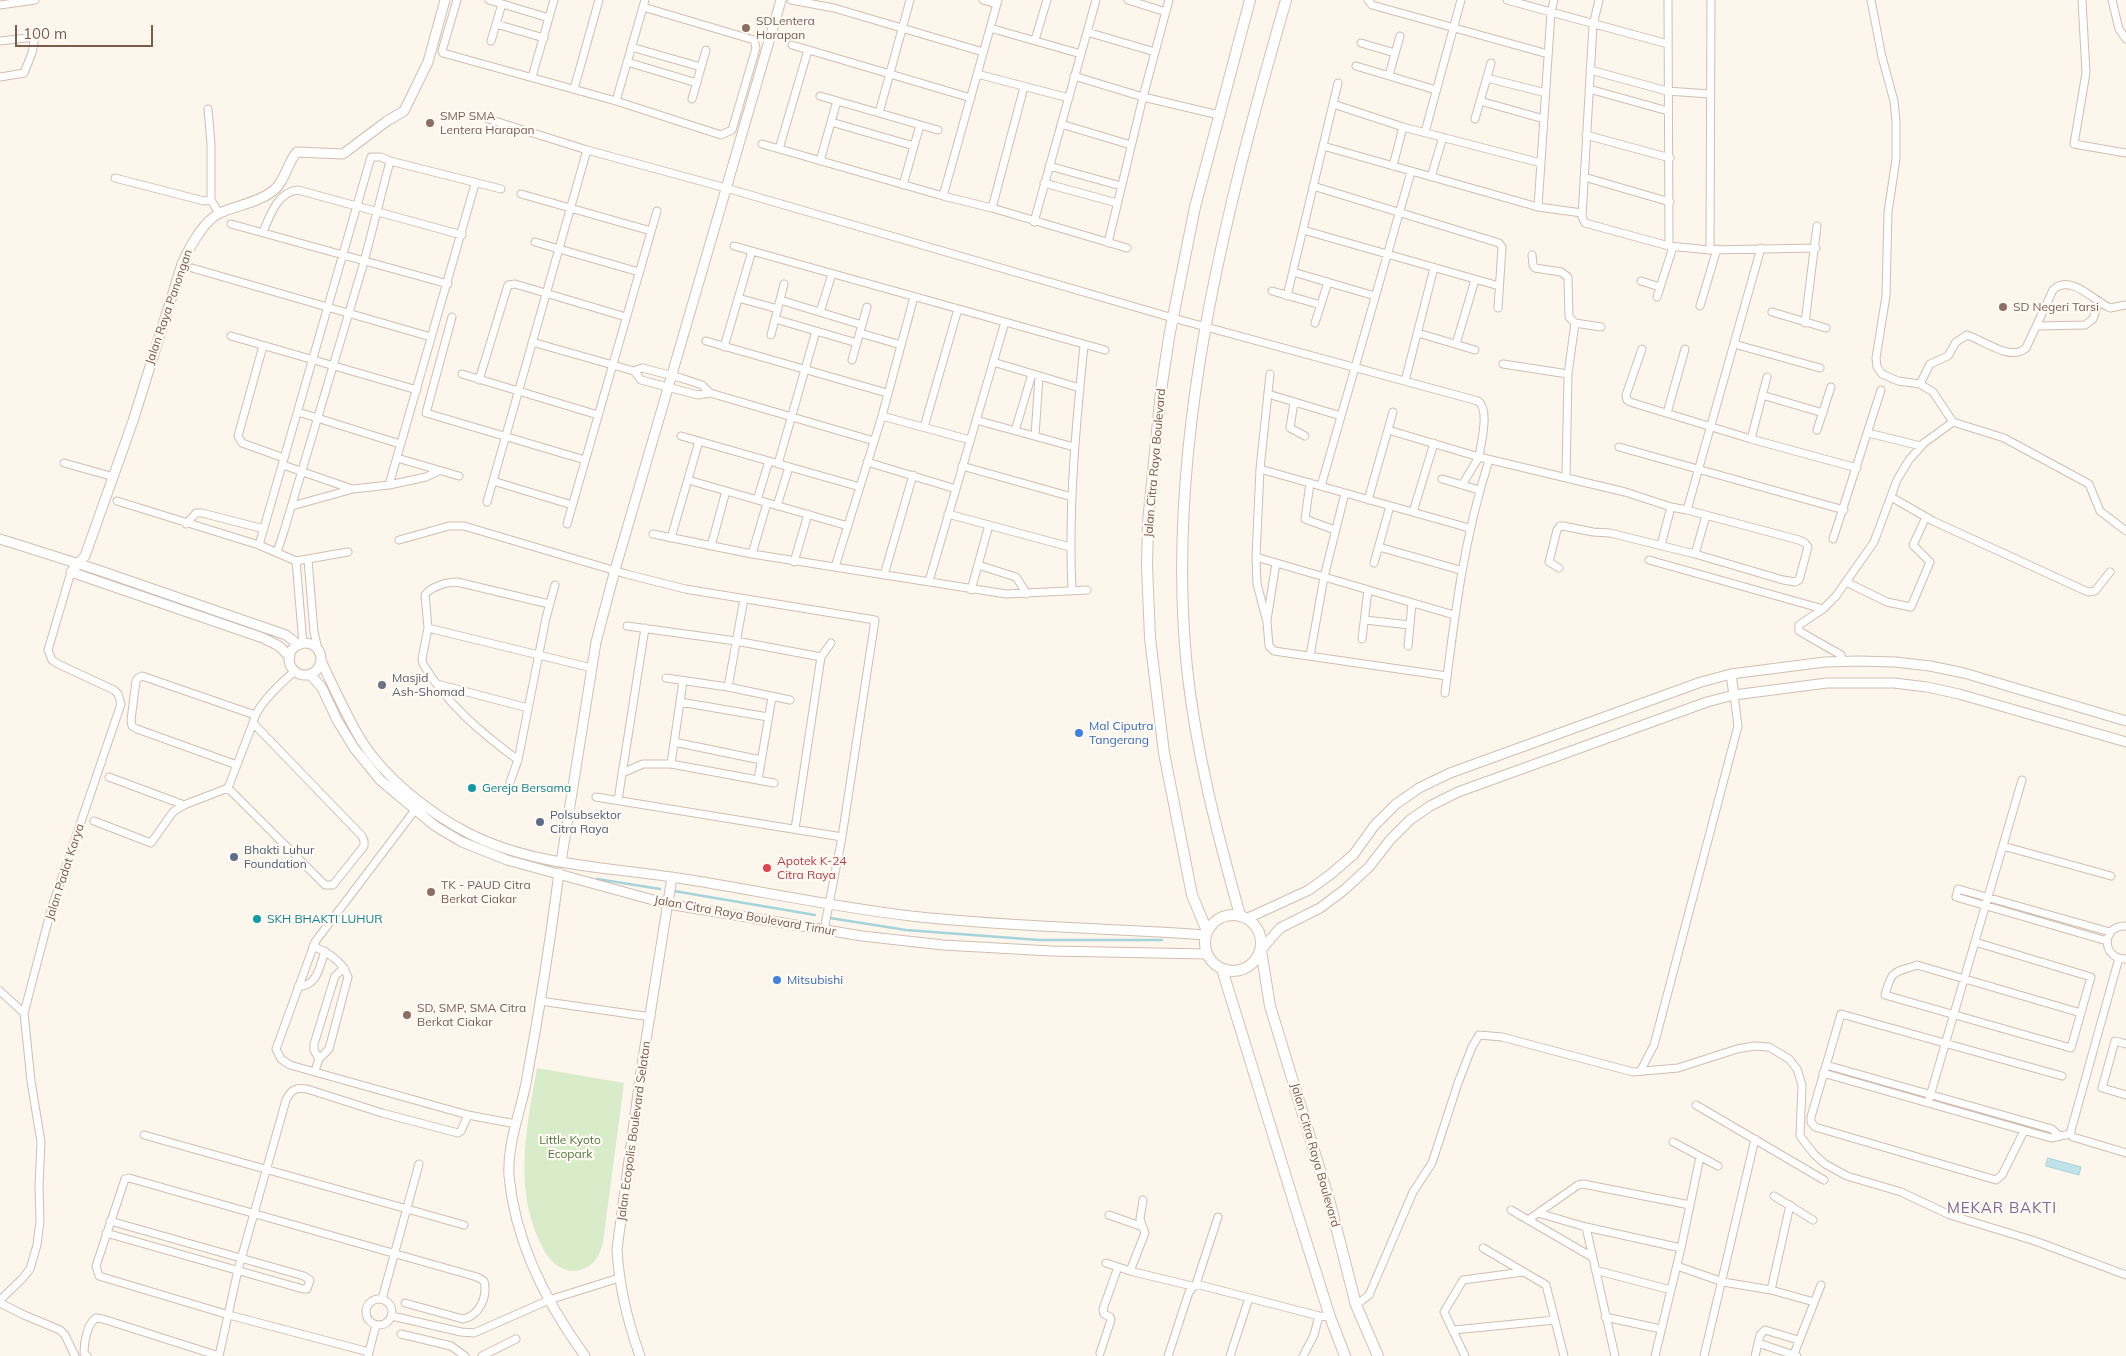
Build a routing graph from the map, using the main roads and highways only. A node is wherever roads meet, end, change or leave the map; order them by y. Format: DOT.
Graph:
graph roads {
  1 [pos="1250,0"];
  2 [pos="1286,0"];
  3 [pos="1244,917"];
  4 [pos="1206,933"];
  5 [pos="1260,950"];
  6 [pos="1222,969"];
  7 [pos="1345,1356"];
  8 [pos="1378,1356"];
  1 -- 4 [label="main road, Jalan Citra Raya Boulevard"];
  2 -- 3 [label="main road"];
  3 -- 4 [label="main road"];
  3 -- 5 [label="main road"];
  4 -- 6 [label="main road"];
  5 -- 6 [label="main road"];
  5 -- 8 [label="main road, Jalan Citra Raya Boulevard"];
  6 -- 7 [label="main road"];
}
